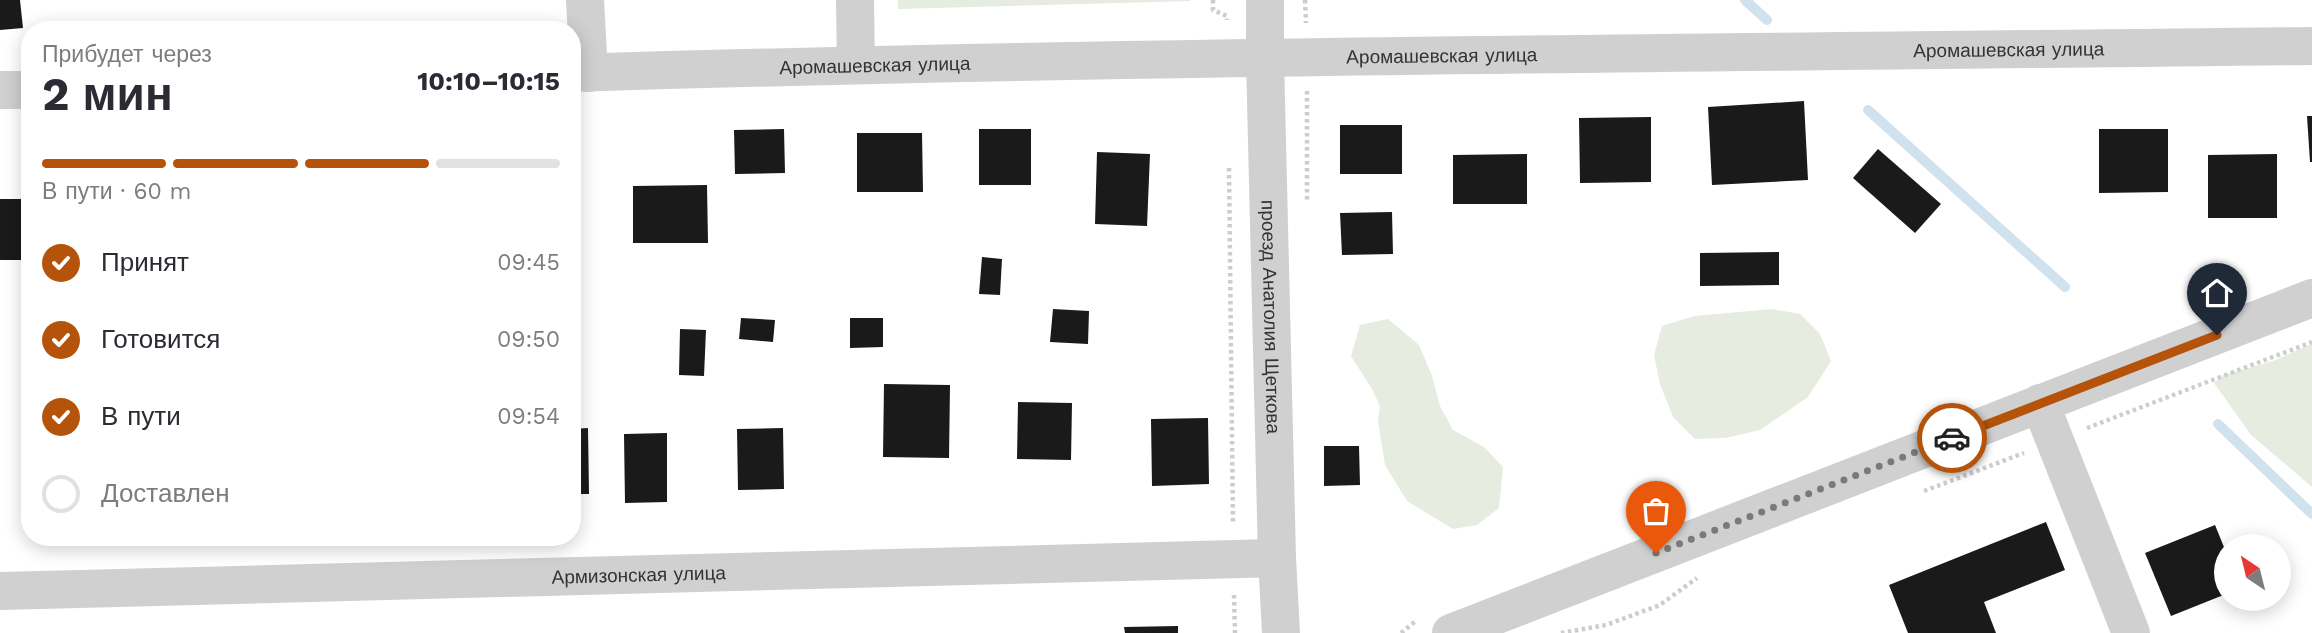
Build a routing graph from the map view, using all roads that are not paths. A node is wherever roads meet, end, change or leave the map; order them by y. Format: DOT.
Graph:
graph roads {
  1 [pos="585,0"];
  2 [pos="855,0"];
  3 [pos="1265,0"];
  4 [pos="2312,46"];
  5 [pos="1265,58"];
  6 [pos="856,65"];
  7 [pos="581,73"];
  8 [pos="0,90"];
  9 [pos="21,90"];
  10 [pos="2312,298"];
  11 [pos="2040,403"];
  12 [pos="1277,558"];
  13 [pos="0,591"];
  14 [pos="1281,633"];
  15 [pos="1451,633"];
  16 [pos="2131,633"];
  1 -- 7 [label="street"];
  2 -- 6 [label="street"];
  3 -- 5 [label="street, проезд Анатолия Щеткова"];
  4 -- 5 [label="street, Аромашевская улица"];
  5 -- 6 [label="street, Аромашевская улица"];
  5 -- 12 [label="street, проезд Анатолия Щеткова"];
  6 -- 7 [label="street, Аромашевская улица"];
  8 -- 9 [label="street"];
  10 -- 11 [label="street"];
  11 -- 15 [label="street"];
  11 -- 16 [label="street"];
  12 -- 13 [label="street, Армизонская улица"];
  12 -- 14 [label="street, проезд Анатолия Щеткова"];
}
